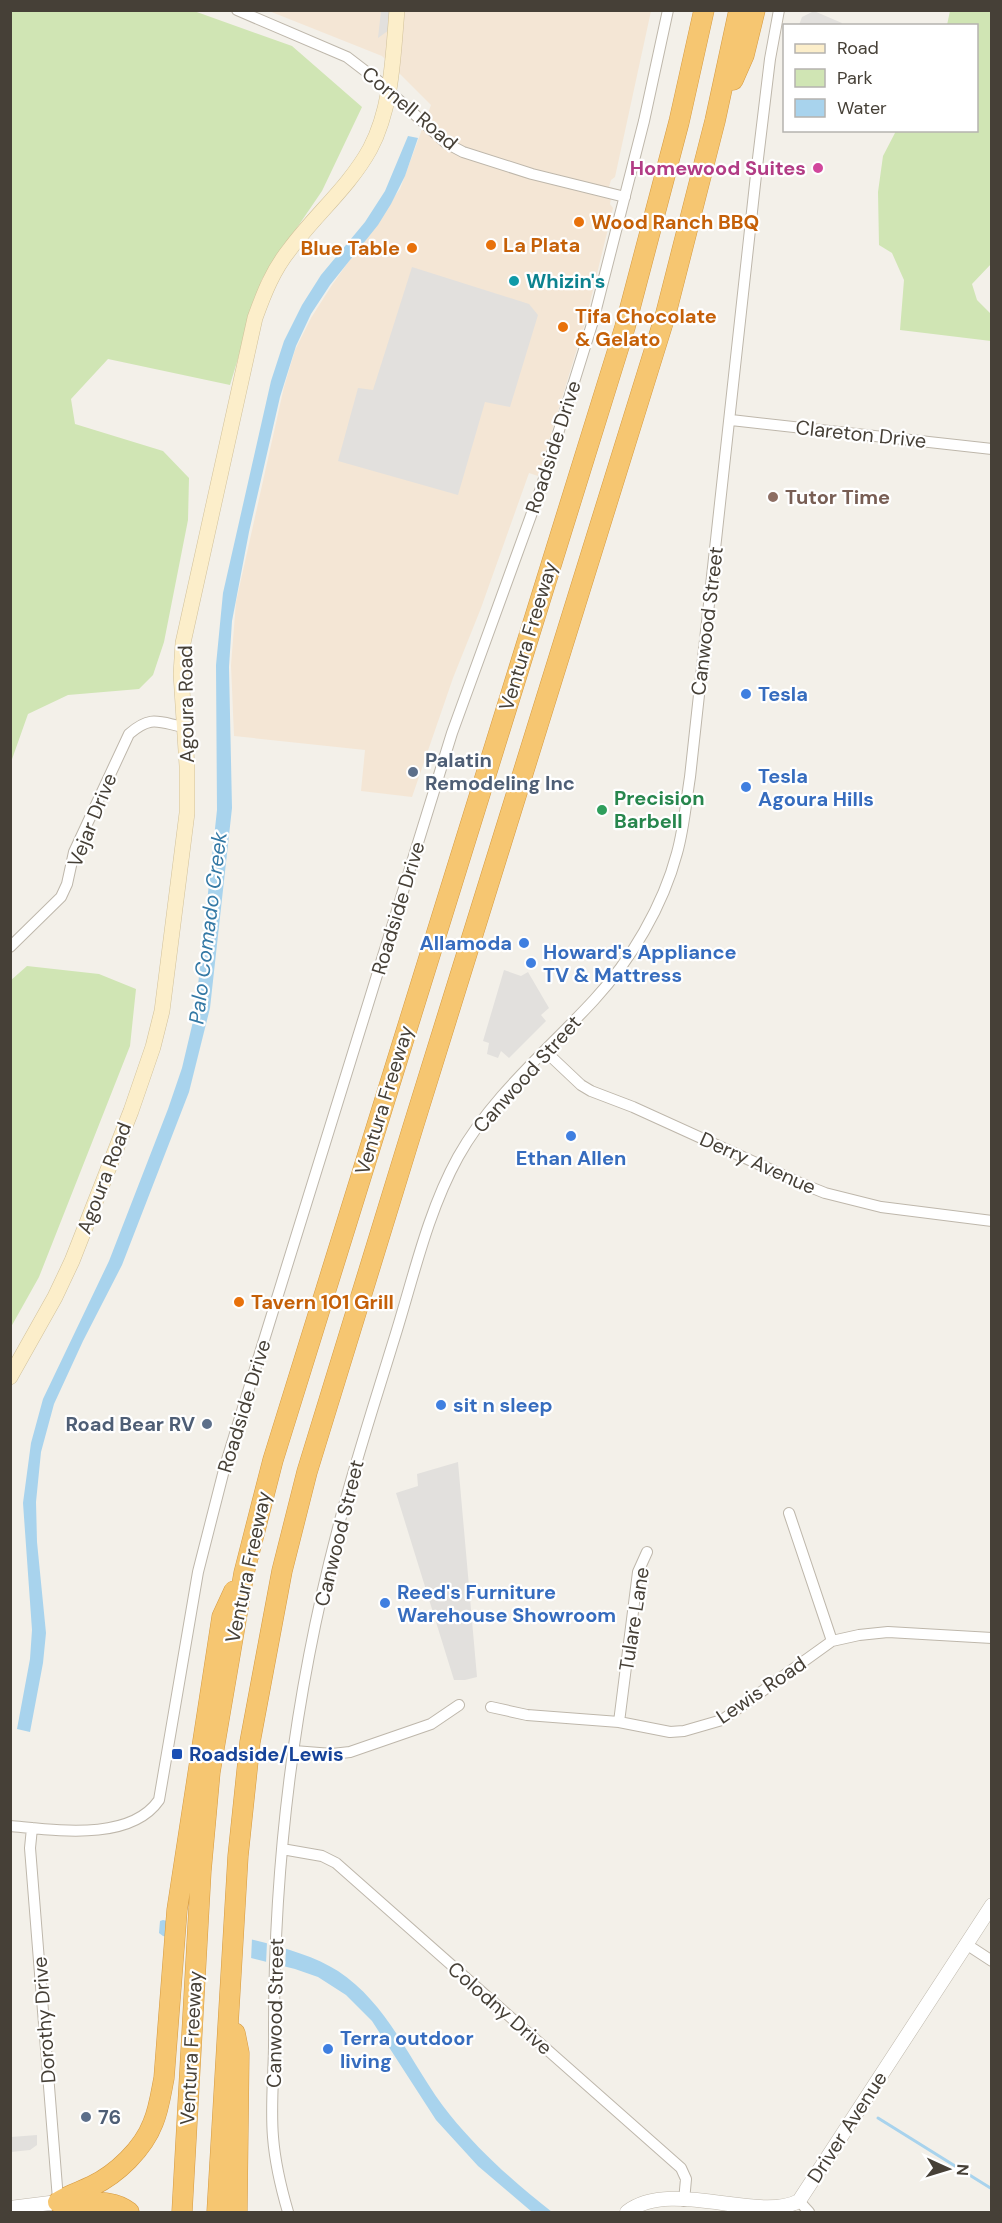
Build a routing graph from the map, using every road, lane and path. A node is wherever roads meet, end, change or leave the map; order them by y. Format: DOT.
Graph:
graph roads {
  1 [pos="237,10"];
  2 [pos="397,10"];
  3 [pos="668,10"];
  4 [pos="704,10"];
  5 [pos="740,10"];
  6 [pos="755,10"];
  7 [pos="779,10"];
  8 [pos="388,90"];
  9 [pos="715,121"];
  10 [pos="625,197"];
  11 [pos="730,420"];
  12 [pos="992,448"];
  13 [pos="184,727"];
  14 [pos="10,947"];
  15 [pos="545,1052"];
  16 [pos="992,1221"];
  17 [pos="10,1377"];
  18 [pos="789,1513"];
  19 [pos="647,1552"];
  20 [pos="244,1573"];
  21 [pos="992,1638"];
  22 [pos="832,1641"];
  23 [pos="459,1705"];
  24 [pos="491,1707"];
  25 [pos="619,1722"];
  26 [pos="294,1751"];
  27 [pos="10,1826"];
  28 [pos="32,1828"];
  29 [pos="282,1849"];
  30 [pos="992,1905"];
  31 [pos="966,1944"];
  32 [pos="992,1961"];
  33 [pos="229,1996"];
  34 [pos="799,2200"];
  35 [pos="684,2201"];
  36 [pos="58,2207"];
  37 [pos="10,2208"];
  38 [pos="129,2212"];
  39 [pos="182,2212"];
  40 [pos="217,2212"];
  41 [pos="237,2212"];
  42 [pos="288,2212"];
  43 [pos="627,2212"];
  44 [pos="809,2212"];
  1 -- 8 [label="street, Cornell Road"];
  2 -- 8 [label="main road, Agoura Road"];
  3 -- 10 [label="street, Roadside Drive"];
  4 -- 20 [label="highway, Ventura Freeway"];
  5 -- 9 [label="highway, Ventura Freeway"];
  6 -- 9 [label="highway"];
  7 -- 11 [label="street, Canwood Street"];
  8 -- 10 [label="street, Cornell Road"];
  8 -- 13 [label="main road, Agoura Road"];
  9 -- 33 [label="highway, Ventura Freeway"];
  10 -- 28 [label="street, Roadside Drive"];
  11 -- 12 [label="street, Clareton Drive"];
  11 -- 15 [label="street, Canwood Street"];
  13 -- 14 [label="street, Vejar Drive"];
  13 -- 17 [label="main road, Agoura Road"];
  15 -- 16 [label="street, Derry Avenue"];
  15 -- 26 [label="street, Canwood Street"];
  18 -- 22 [label="street"];
  19 -- 25 [label="street, Tulare Lane"];
  20 -- 36 [label="highway"];
  20 -- 39 [label="highway, Ventura Freeway"];
  21 -- 22 [label="street, Lewis Road"];
  22 -- 25 [label="street, Lewis Road"];
  23 -- 26 [label="street"];
  24 -- 25 [label="street, Lewis Road"];
  26 -- 29 [label="street, Canwood Street"];
  27 -- 28 [label="street"];
  28 -- 36 [label="street, Dorothy Drive"];
  29 -- 35 [label="street, Colodny Drive"];
  29 -- 42 [label="street, Canwood Street"];
  30 -- 31 [label="street, Driver Avenue"];
  31 -- 32 [label="street"];
  31 -- 34 [label="street, Driver Avenue"];
  33 -- 40 [label="highway, Ventura Freeway"];
  33 -- 41 [label="highway"];
  34 -- 35 [label="street, Driver Avenue"];
  34 -- 44 [label="street"];
  35 -- 43 [label="street, Driver Avenue"];
  36 -- 37 [label="street"];
  36 -- 38 [label="highway"];
}
